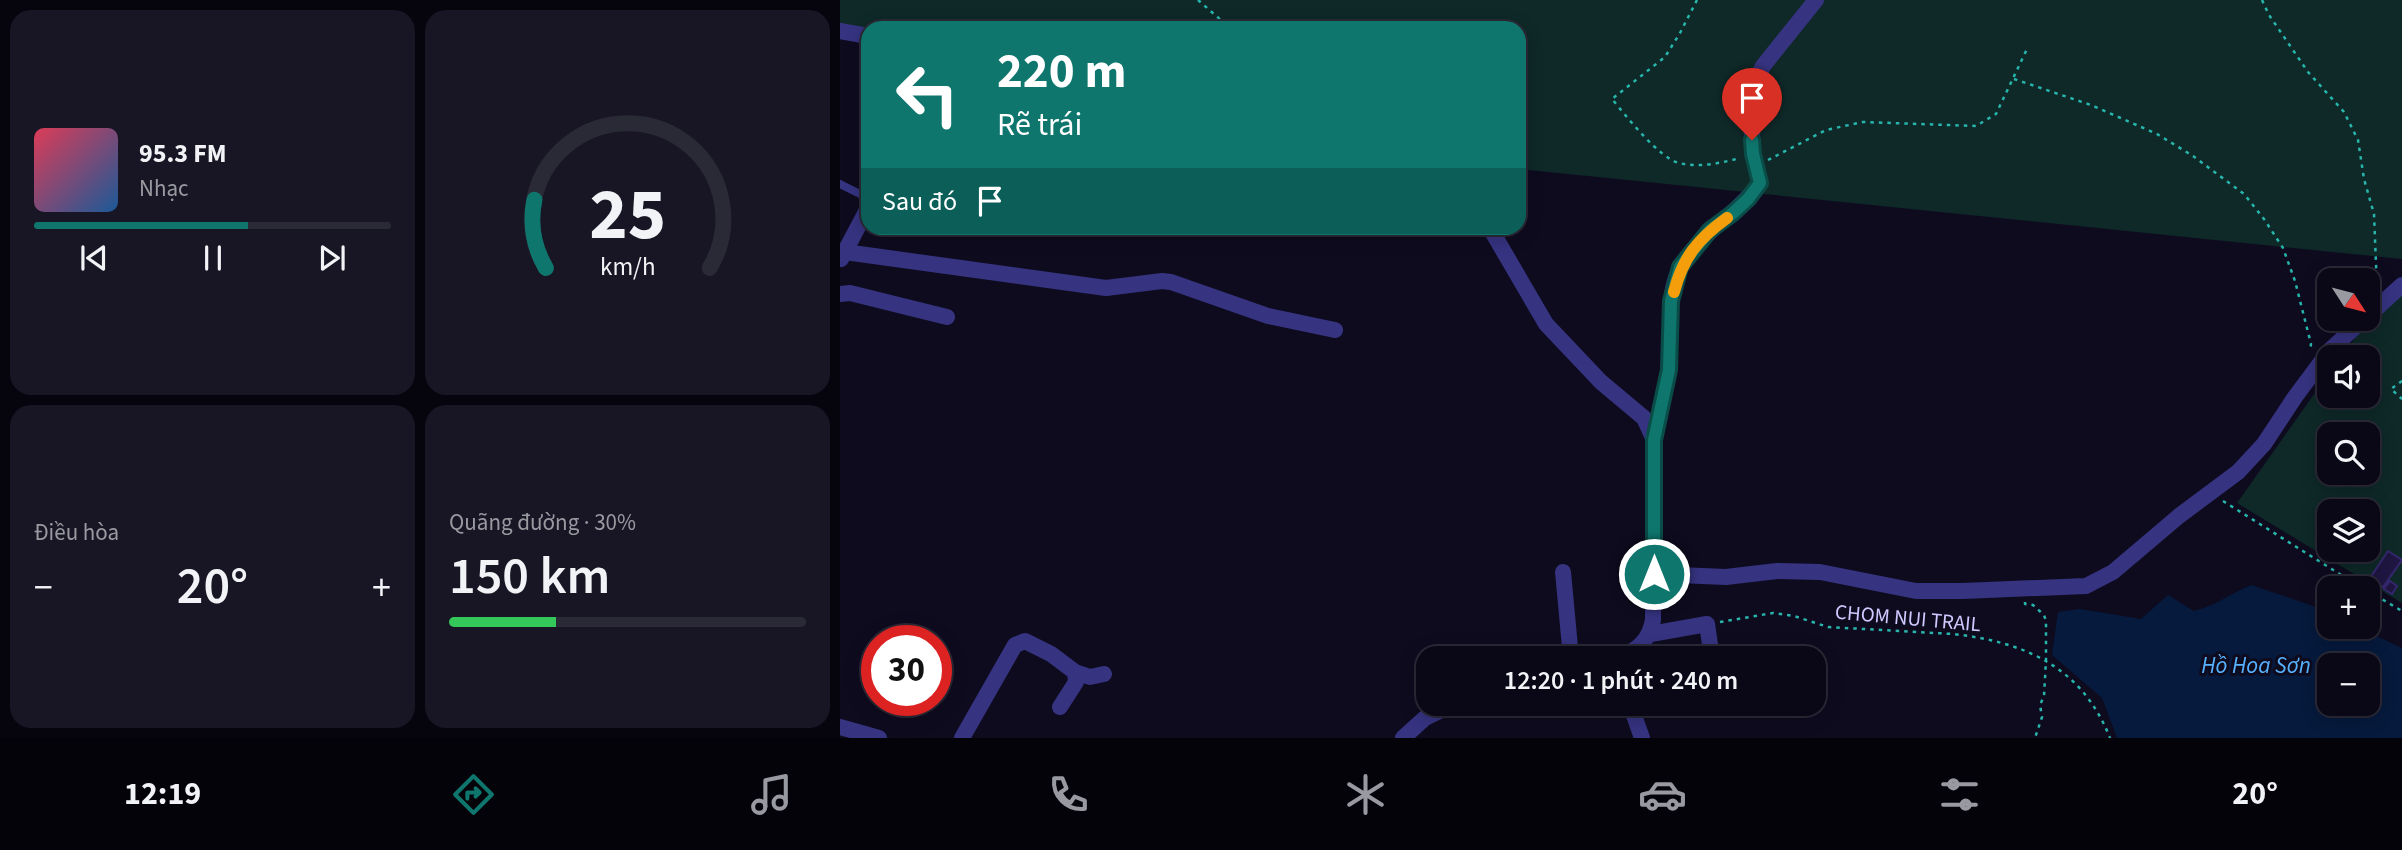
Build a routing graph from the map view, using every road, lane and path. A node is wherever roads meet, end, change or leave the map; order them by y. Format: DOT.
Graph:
graph roads {
  1 [pos="1198,0"];
  2 [pos="1697,0"];
  3 [pos="1816,0"];
  4 [pos="2262,0"];
  5 [pos="1222,21"];
  6 [pos="840,31"];
  7 [pos="861,35"];
  8 [pos="2028,49"];
  9 [pos="2014,79"];
  10 [pos="1755,159"];
  11 [pos="840,184"];
  12 [pos="861,194"];
  13 [pos="861,221"];
  14 [pos="1494,235"];
  15 [pos="843,256"];
  16 [pos="2402,285"];
  17 [pos="840,294"];
  18 [pos="2381,304"];
  19 [pos="947,317"];
  20 [pos="1335,330"];
  21 [pos="2350,331"];
  22 [pos="2310,354"];
  23 [pos="2402,381"];
  24 [pos="2402,399"];
  25 [pos="1654,440"];
  26 [pos="2209,491"];
  27 [pos="1563,572"];
  28 [pos="1654,574"];
  29 [pos="2343,576"];
  30 [pos="2024,588"];
  31 [pos="2380,598"];
  32 [pos="2402,611"];
  33 [pos="1707,624"];
  34 [pos="1651,634"];
  35 [pos="1570,646"];
  36 [pos="1640,646"];
  37 [pos="1710,646"];
  38 [pos="2046,660"];
  39 [pos="1075,671"];
  40 [pos="1104,674"];
  41 [pos="1060,707"];
  42 [pos="1429,716"];
  43 [pos="1634,716"];
  44 [pos="840,727"];
  45 [pos="878,738"];
  46 [pos="962,738"];
  47 [pos="1404,738"];
  48 [pos="1642,738"];
  49 [pos="2035,738"];
  50 [pos="2110,738"];
  1 -- 5 [label="path"];
  2 -- 10 [label="path"];
  3 -- 10 [label="street"];
  4 -- 18 [label="path"];
  6 -- 7 [label="street"];
  8 -- 9 [label="path"];
  9 -- 10 [label="path"];
  9 -- 22 [label="path"];
  10 -- 25 [label="street"];
  11 -- 12 [label="lane"];
  13 -- 15 [label="street"];
  14 -- 25 [label="street"];
  15 -- 20 [label="street"];
  16 -- 18 [label="street"];
  17 -- 19 [label="street"];
  21 -- 26 [label="street"];
  23 -- 24 [label="path"];
  25 -- 28 [label="street"];
  26 -- 29 [label="path"];
  26 -- 30 [label="street"];
  27 -- 35 [label="street"];
  28 -- 30 [label="street"];
  28 -- 34 [label="street"];
  30 -- 38 [label="path"];
  31 -- 32 [label="path"];
  33 -- 34 [label="street"];
  33 -- 37 [label="street"];
  33 -- 38 [label="path, CHOM NUI TRAIL"];
  34 -- 36 [label="street"];
  38 -- 49 [label="path"];
  38 -- 50 [label="path, CHOM NUI TRAIL"];
  39 -- 40 [label="street"];
  39 -- 41 [label="street"];
  39 -- 46 [label="street"];
  42 -- 47 [label="street"];
  43 -- 48 [label="street"];
  44 -- 45 [label="street"];
}
